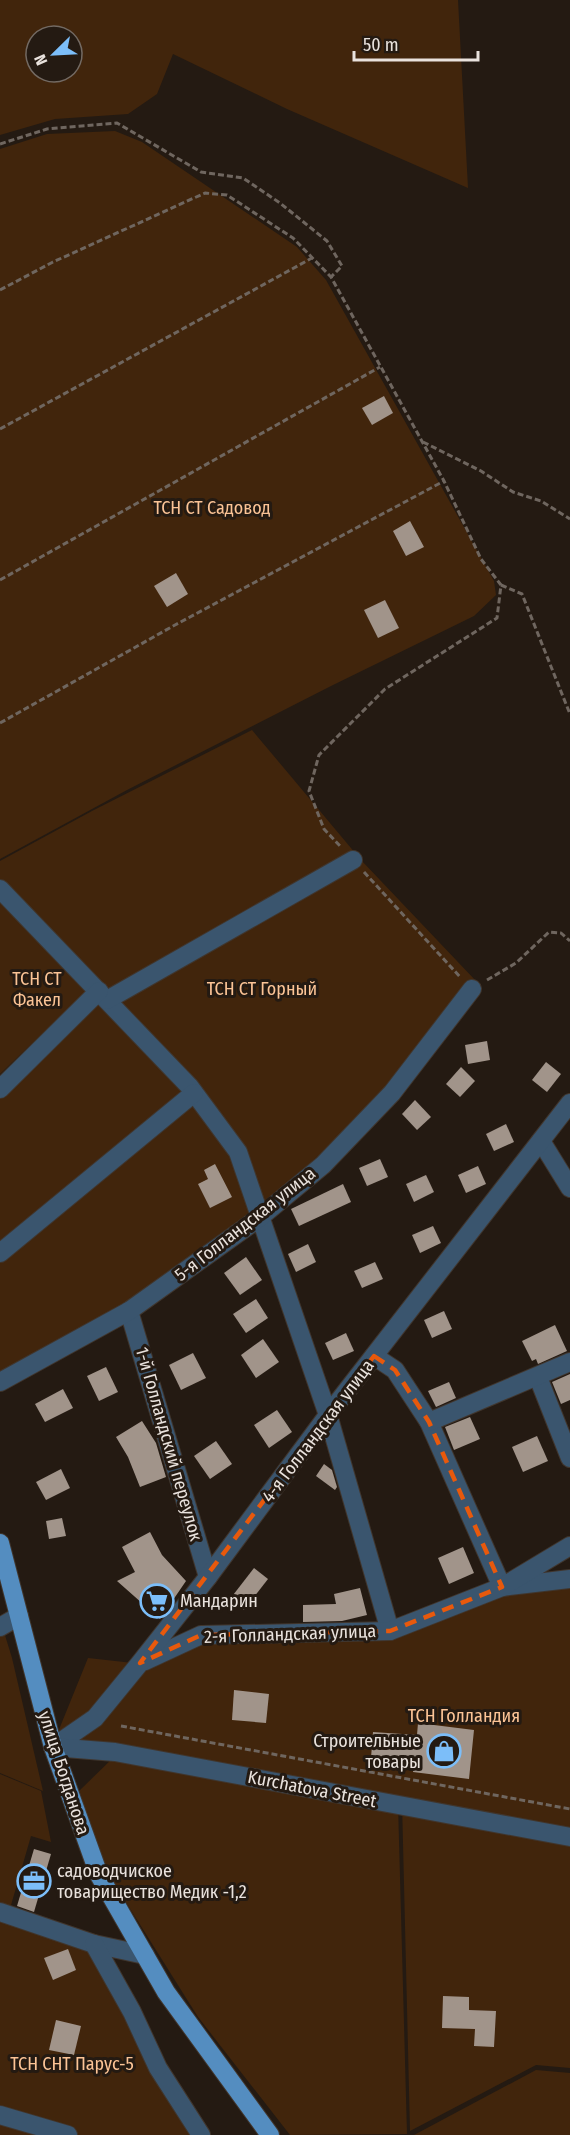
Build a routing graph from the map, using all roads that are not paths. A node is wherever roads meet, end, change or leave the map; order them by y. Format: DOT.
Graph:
graph roads {
  1 [pos="353,860"];
  2 [pos="0,889"];
  3 [pos="472,989"];
  4 [pos="103,995"];
  5 [pos="0,1089"];
  6 [pos="194,1093"];
  7 [pos="570,1102"];
  8 [pos="541,1141"];
  9 [pos="570,1188"];
  10 [pos="259,1218"];
  11 [pos="0,1253"];
  12 [pos="129,1311"];
  13 [pos="374,1356"];
  14 [pos="570,1362"];
  15 [pos="538,1377"];
  16 [pos="0,1382"];
  17 [pos="328,1415"];
  18 [pos="429,1422"];
  19 [pos="570,1458"];
  20 [pos="0,1543"];
  21 [pos="570,1546"];
  22 [pos="208,1576"];
  23 [pos="570,1579"];
  24 [pos="502,1587"];
  25 [pos="19,1616"];
  26 [pos="0,1627"];
  27 [pos="390,1631"];
  28 [pos="140,1663"];
  29 [pos="53,1747"];
  30 [pos="570,1837"];
  31 [pos="0,1912"];
  32 [pos="94,1944"];
  33 [pos="145,1954"];
  34 [pos="0,2115"];
  35 [pos="68,2135"];
  36 [pos="201,2135"];
  37 [pos="270,2135"];
  1 -- 4 [label="street"];
  2 -- 4 [label="street"];
  3 -- 10 [label="street, 5-я Голландская улица"];
  4 -- 5 [label="street"];
  4 -- 6 [label="street"];
  6 -- 10 [label="street"];
  6 -- 11 [label="street"];
  7 -- 8 [label="street, 4-я Голландская улица"];
  8 -- 9 [label="street"];
  8 -- 13 [label="street, 4-я Голландская улица"];
  10 -- 12 [label="street, 5-я Голландская улица"];
  10 -- 17 [label="street"];
  12 -- 16 [label="street, 5-я Голландская улица"];
  12 -- 22 [label="street, 1-й Голландский переулок"];
  13 -- 17 [label="street, 4-я Голландская улица"];
  13 -- 18 [label="street"];
  14 -- 15 [label="street"];
  15 -- 18 [label="street"];
  15 -- 19 [label="street"];
  17 -- 22 [label="street, 4-я Голландская улица"];
  17 -- 27 [label="street"];
  18 -- 24 [label="street"];
  20 -- 25 [label="main road, улица Богданова"];
  21 -- 24 [label="street, 2-я Голландская улица"];
  22 -- 28 [label="street, 4-я Голландская улица"];
  23 -- 24 [label="street"];
  24 -- 27 [label="street, 2-я Голландская улица"];
  25 -- 26 [label="street"];
  25 -- 29 [label="main road, улица Богданова"];
  27 -- 28 [label="street, 2-я Голландская улица"];
  28 -- 29 [label="street, 4-я Голландская улица"];
  29 -- 30 [label="street, Kurchatova Street"];
  29 -- 33 [label="main road, улица Богданова"];
  31 -- 32 [label="street"];
  32 -- 33 [label="street"];
  32 -- 36 [label="street"];
  33 -- 37 [label="main road, улица Богданова"];
  34 -- 35 [label="street"];
}
